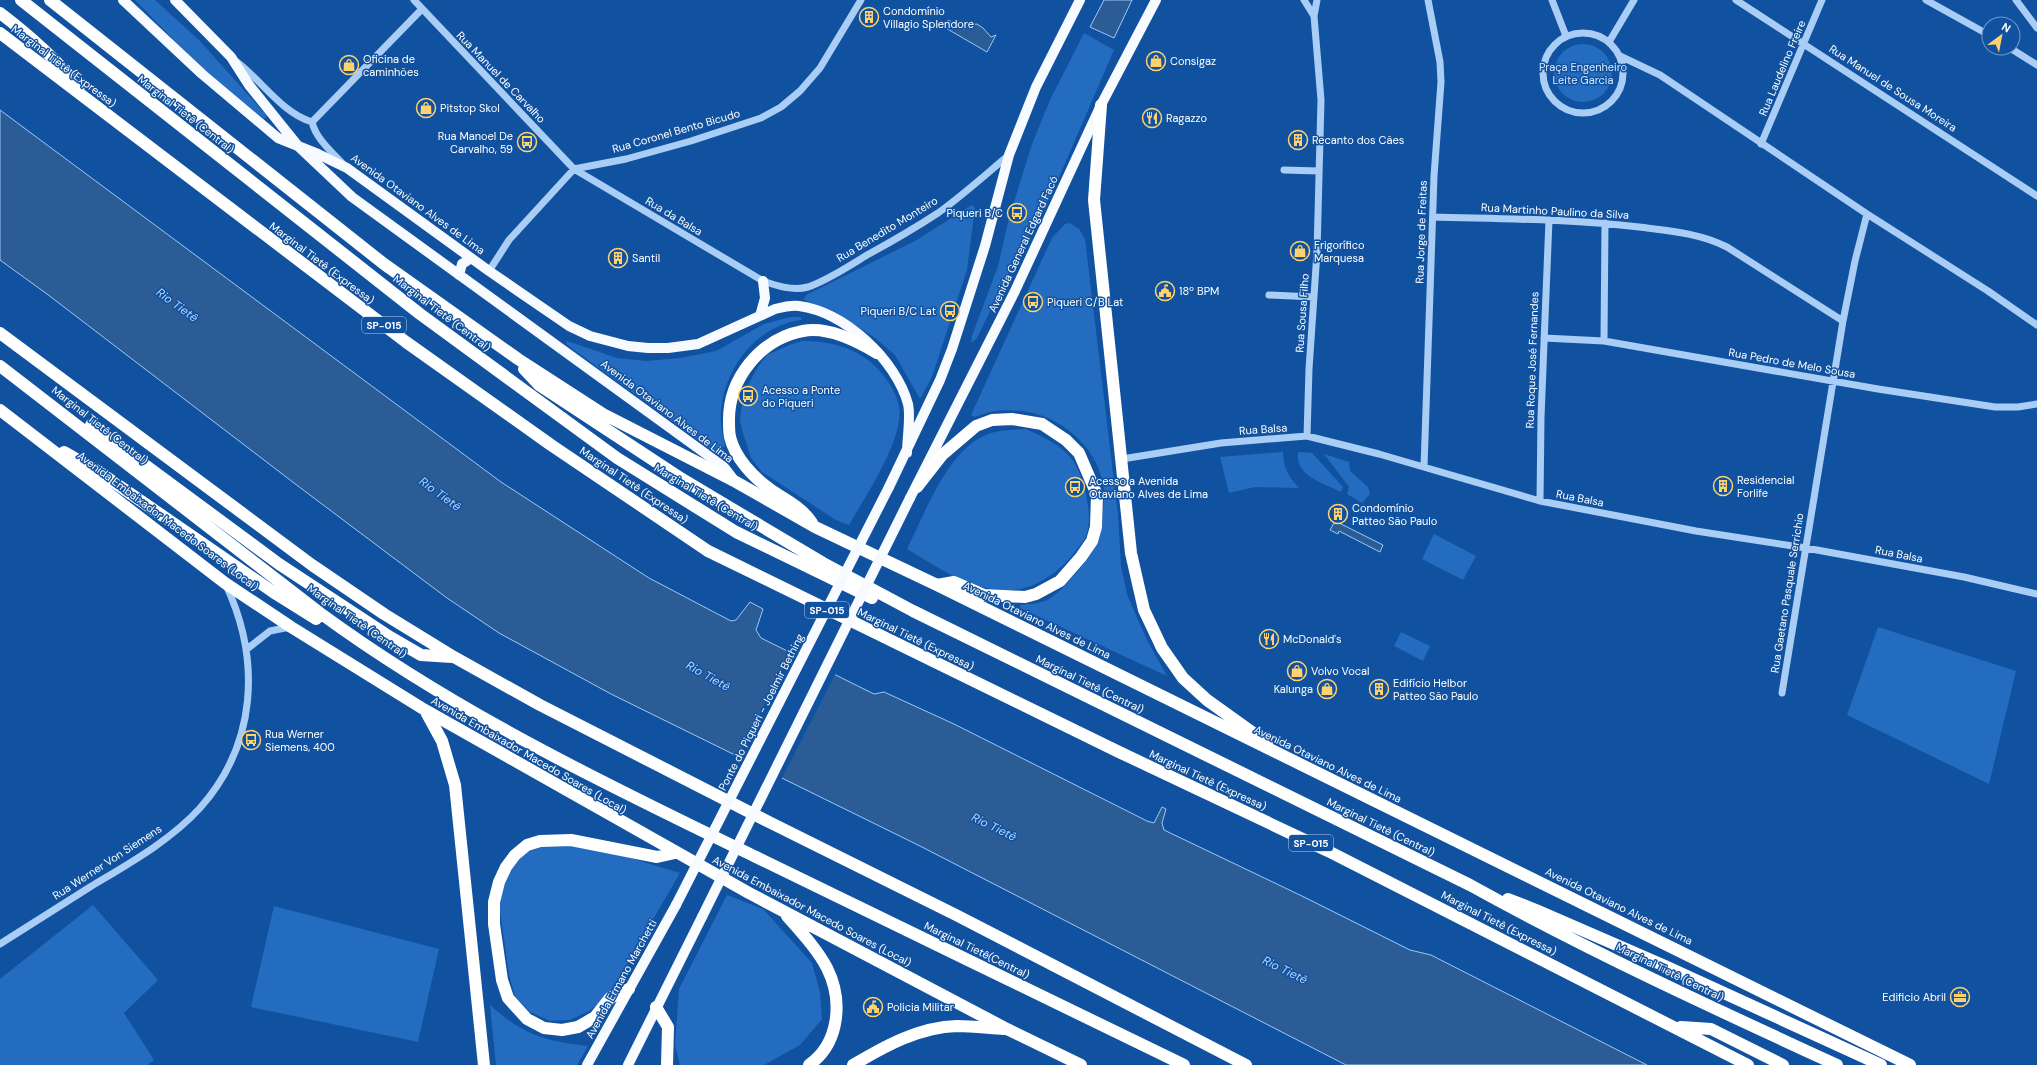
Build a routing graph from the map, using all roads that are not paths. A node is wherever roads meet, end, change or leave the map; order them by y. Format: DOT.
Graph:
graph roads {
  1 [pos="21,0"];
  2 [pos="50,0"];
  3 [pos="123,0"];
  4 [pos="174,0"];
  5 [pos="414,0"];
  6 [pos="861,0"];
  7 [pos="1080,0"];
  8 [pos="1156,0"];
  9 [pos="1304,0"];
  10 [pos="1316,0"];
  11 [pos="1428,0"];
  12 [pos="1552,0"];
  13 [pos="1634,0"];
  14 [pos="1736,0"];
  15 [pos="1822,0"];
  16 [pos="1926,0"];
  17 [pos="2016,0"];
  18 [pos="421,10"];
  19 [pos="0,13"];
  20 [pos="1314,16"];
  21 [pos="2037,28"];
  22 [pos="1981,31"];
  23 [pos="0,33"];
  24 [pos="1566,36"];
  25 [pos="1609,42"];
  26 [pos="1804,43"];
  27 [pos="2021,55"];
  28 [pos="1620,56"];
  29 [pos="231,57"];
  30 [pos="2037,65"];
  31 [pos="92,103"];
  32 [pos="1101,105"];
  33 [pos="312,122"];
  34 [pos="1761,144"];
  35 [pos="298,146"];
  36 [pos="1009,155"];
  37 [pos="347,168"];
  38 [pos="574,169"];
  39 [pos="1284,170"];
  40 [pos="1319,171"];
  41 [pos="2037,196"];
  42 [pos="1867,214"];
  43 [pos="1433,217"];
  44 [pos="1549,220"];
  45 [pos="1605,223"];
  46 [pos="471,258"];
  47 [pos="489,271"];
  48 [pos="459,275"];
  49 [pos="763,281"];
  50 [pos="1269,296"];
  51 [pos="1314,297"];
  52 [pos="760,316"];
  53 [pos="1843,321"];
  54 [pos="2037,325"];
  55 [pos="0,333"];
  56 [pos="1544,338"];
  57 [pos="1604,341"];
  58 [pos="877,353"];
  59 [pos="518,359"];
  60 [pos="0,366"];
  61 [pos="1834,382"];
  62 [pos="45,399"];
  63 [pos="2037,404"];
  64 [pos="0,410"];
  65 [pos="1307,436"];
  66 [pos="40,441"];
  67 [pos="906,453"];
  68 [pos="1122,459"];
  69 [pos="1424,467"];
  70 [pos="736,482"];
  71 [pos="916,487"];
  72 [pos="1540,501"];
  73 [pos="815,527"];
  74 [pos="1806,548"];
  75 [pos="225,583"];
  76 [pos="936,585"];
  77 [pos="2037,594"];
  78 [pos="913,611"];
  79 [pos="291,627"];
  80 [pos="359,641"];
  81 [pos="247,649"];
  82 [pos="454,657"];
  83 [pos="1782,693"];
  84 [pos="425,710"];
  85 [pos="1274,752"];
  86 [pos="675,853"];
  87 [pos="758,858"];
  88 [pos="1470,885"];
  89 [pos="676,905"];
  90 [pos="784,912"];
  91 [pos="0,944"];
  92 [pos="629,989"];
  93 [pos="656,1007"];
  94 [pos="1676,1027"];
  95 [pos="1007,1029"];
  96 [pos="484,1065"];
  97 [pos="587,1065"];
  98 [pos="628,1065"];
  99 [pos="667,1065"];
  100 [pos="809,1065"];
  101 [pos="853,1065"];
  102 [pos="1081,1065"];
  103 [pos="1184,1065"];
  104 [pos="1246,1065"];
  105 [pos="1748,1065"];
  106 [pos="1783,1065"];
  107 [pos="1837,1065"];
  108 [pos="1881,1065"];
  109 [pos="1910,1065"];
  1 -- 78 [label="highway, Marginal Tietê (Central)"];
  2 -- 59 [label="highway, Avenida Otaviano Alves de Lima"];
  3 -- 35 [label="main road"];
  4 -- 29 [label="main road"];
  5 -- 18 [label="street, Rua Manuel de Carvalho"];
  6 -- 38 [label="street, Rua Coronel Bento Bicudo"];
  7 -- 36 [label="main road"];
  8 -- 32 [label="main road, Avenida General Edgard Facó"];
  9 -- 20 [label="street"];
  10 -- 20 [label="street, Rua Sousa Filho"];
  11 -- 43 [label="street, Rua Jorge de Freitas"];
  12 -- 24 [label="street"];
  13 -- 25 [label="street"];
  14 -- 26 [label="street, Rua Manuel de Sousa Moreira"];
  15 -- 26 [label="street, Rua Laudelino Freire"];
  16 -- 22 [label="street"];
  17 -- 21 [label="street"];
  18 -- 33 [label="street"];
  18 -- 38 [label="street, Rua Manuel de Carvalho"];
  19 -- 31 [label="highway"];
  20 -- 40 [label="street, Rua Sousa Filho"];
  23 -- 31 [label="highway, Marginal Tietê (Expressa) / SP-015"];
  24 -- 25 [label="street"];
  24 -- 28 [label="street"];
  25 -- 28 [label="street"];
  26 -- 34 [label="street, Rua Laudelino Freire"];
  26 -- 41 [label="street, Rua Manuel de Sousa Moreira"];
  27 -- 30 [label="street"];
  28 -- 34 [label="street"];
  29 -- 33 [label="street"];
  29 -- 35 [label="main road"];
  31 -- 94 [label="highway, Marginal Tietê (Expressa) / SP-015"];
  32 -- 68 [label="highway"];
  32 -- 71 [label="main road, Avenida General Edgard Facó"];
  33 -- 37 [label="street"];
  34 -- 42 [label="street"];
  35 -- 37 [label="main road, Avenida Otaviano Alves de Lima"];
  35 -- 48 [label="main road, Avenida Otaviano Alves de Lima"];
  36 -- 49 [label="street, Rua Benedito Monteiro"];
  36 -- 67 [label="main road"];
  37 -- 46 [label="main road, Avenida Otaviano Alves de Lima"];
  38 -- 47 [label="street"];
  38 -- 49 [label="street, Rua da Balsa"];
  39 -- 40 [label="street"];
  40 -- 51 [label="street, Rua Sousa Filho"];
  42 -- 53 [label="street, Rua Gaetano Pasquale Serrichio"];
  42 -- 54 [label="street"];
  43 -- 44 [label="street, Rua Martinho Paulino da Silva"];
  43 -- 69 [label="street, Rua Jorge de Freitas"];
  44 -- 45 [label="street, Rua Martinho Paulino da Silva"];
  44 -- 56 [label="street, Rua Roque José Fernandes"];
  45 -- 53 [label="street, Rua Martinho Paulino da Silva"];
  45 -- 57 [label="street"];
  46 -- 47 [label="main road, Avenida Otaviano Alves de Lima"];
  46 -- 48 [label="main road"];
  47 -- 52 [label="main road, Avenida Otaviano Alves de Lima"];
  48 -- 70 [label="main road, Avenida Otaviano Alves de Lima"];
  49 -- 52 [label="main road"];
  50 -- 51 [label="street"];
  51 -- 65 [label="street, Rua Sousa Filho"];
  52 -- 58 [label="main road, Avenida Otaviano Alves de Lima"];
  53 -- 61 [label="street, Rua Gaetano Pasquale Serrichio"];
  55 -- 82 [label="highway"];
  56 -- 57 [label="street, Rua Pedro de Melo Sousa"];
  56 -- 72 [label="street, Rua Roque José Fernandes"];
  57 -- 61 [label="street, Rua Pedro de Melo Sousa"];
  58 -- 67 [label="main road, Avenida Otaviano Alves de Lima"];
  58 -- 73 [label="highway"];
  59 -- 70 [label="highway, Avenida Otaviano Alves de Lima"];
  59 -- 78 [label="highway"];
  60 -- 62 [label="highway, Marginal Tietê (Central)"];
  61 -- 63 [label="street, Rua Pedro de Melo Sousa"];
  61 -- 74 [label="street, Rua Gaetano Pasquale Serrichio"];
  62 -- 80 [label="highway, Marginal Tietê (Central)"];
  62 -- 82 [label="highway"];
  64 -- 66 [label="highway, Avenida Embaixador Macedo Soares (Local)"];
  65 -- 68 [label="street, Rua Balsa"];
  65 -- 69 [label="street, Rua Balsa"];
  66 -- 75 [label="highway, Avenida Embaixador Macedo Soares (Local)"];
  66 -- 80 [label="highway"];
  67 -- 89 [label="main road, Ponte do Piqueri - Joelmir Bething, bridge"];
  68 -- 85 [label="highway"];
  69 -- 72 [label="street, Rua Balsa"];
  70 -- 73 [label="highway, Avenida Otaviano Alves de Lima"];
  71 -- 76 [label="highway"];
  71 -- 93 [label="main road, Avenida General Edgard Facó, bridge"];
  72 -- 74 [label="street, Rua Balsa"];
  73 -- 76 [label="highway, Avenida Otaviano Alves de Lima"];
  74 -- 77 [label="street, Rua Balsa"];
  74 -- 83 [label="street, Rua Gaetano Pasquale Serrichio"];
  75 -- 79 [label="highway, Avenida Embaixador Macedo Soares (Local)"];
  75 -- 81 [label="street, Rua Werner Von Siemens"];
  76 -- 85 [label="highway, Avenida Otaviano Alves de Lima"];
  78 -- 88 [label="highway, Marginal Tietê (Central)"];
  79 -- 81 [label="street"];
  79 -- 84 [label="highway, Avenida Embaixador Macedo Soares (Local)"];
  80 -- 87 [label="highway, Marginal Tietê (Central)"];
  81 -- 91 [label="street, Rua Werner Von Siemens"];
  82 -- 104 [label="highway"];
  84 -- 86 [label="highway, Avenida Embaixador Macedo Soares (Local)"];
  84 -- 96 [label="highway"];
  85 -- 109 [label="highway, Avenida Otaviano Alves de Lima"];
  86 -- 90 [label="highway, Avenida Embaixador Macedo Soares (Local)"];
  86 -- 92 [label="highway"];
  87 -- 103 [label="highway, Marginal Tietê(Central)"];
  88 -- 107 [label="highway, Marginal Tietê (Central)"];
  88 -- 108 [label="highway"];
  89 -- 92 [label="main road, Avenida Ermano Marchetti"];
  90 -- 95 [label="highway, Avenida Embaixador Macedo Soares (Local)"];
  90 -- 100 [label="highway"];
  92 -- 97 [label="main road, Avenida Ermano Marchetti"];
  93 -- 98 [label="main road"];
  93 -- 99 [label="highway"];
  94 -- 105 [label="highway, Marginal Tietê (Expressa) / SP-015"];
  94 -- 106 [label="highway"];
  95 -- 101 [label="highway"];
  95 -- 102 [label="highway, Avenida Embaixador Macedo Soares (Local)"];
}
